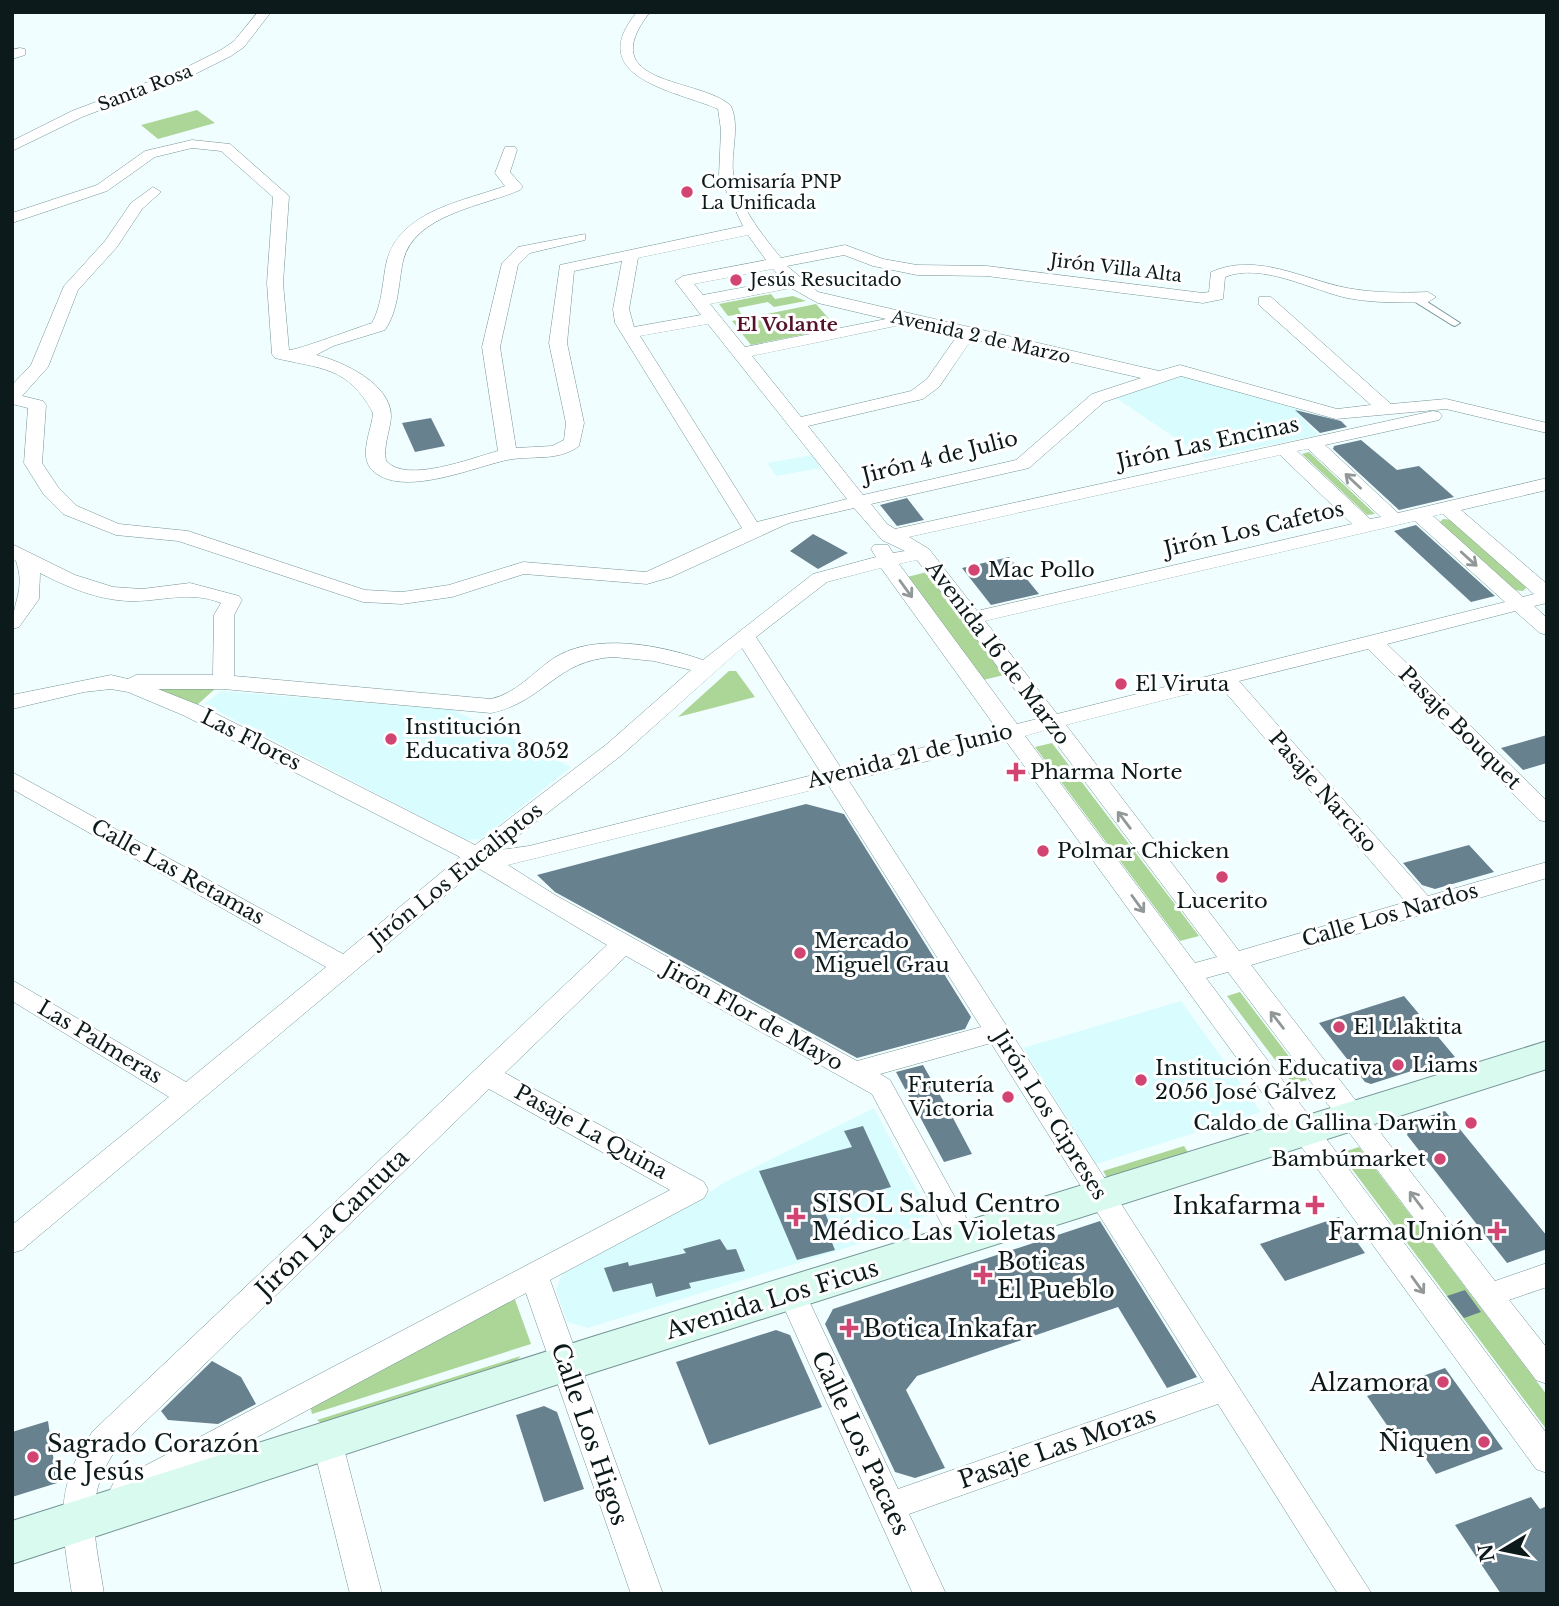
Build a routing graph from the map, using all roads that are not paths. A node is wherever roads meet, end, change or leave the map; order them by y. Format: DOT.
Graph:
graph roads {
  1 [pos="265,12"];
  2 [pos="644,12"];
  3 [pos="12,147"];
  4 [pos="510,150"];
  5 [pos="153,192"];
  6 [pos="12,218"];
  7 [pos="753,229"];
  8 [pos="579,237"];
  9 [pos="631,253"];
  10 [pos="777,262"];
  11 [pos="794,283"];
  12 [pos="1421,298"];
  13 [pos="1265,300"];
  14 [pos="699,301"];
  15 [pos="712,317"];
  16 [pos="906,320"];
  17 [pos="1455,323"];
  18 [pos="630,333"];
  19 [pos="967,334"];
  20 [pos="740,353"];
  21 [pos="300,356"];
  22 [pos="1157,376"];
  23 [pos="12,397"];
  24 [pos="1386,409"];
  25 [pos="1521,422"];
  26 [pos="796,423"];
  27 [pos="1547,428"];
  28 [pos="1312,443"];
  29 [pos="1284,449"];
  30 [pos="508,455"];
  31 [pos="1547,484"];
  32 [pos="858,501"];
  33 [pos="1447,507"];
  34 [pos="1419,514"];
  35 [pos="1395,520"];
  36 [pos="1366,526"];
  37 [pos="752,530"];
  38 [pos="885,540"];
  39 [pos="18,554"];
  40 [pos="1547,596"];
  41 [pos="1519,604"];
  42 [pos="972,618"];
  43 [pos="12,623"];
  44 [pos="1547,629"];
  45 [pos="745,636"];
  46 [pos="1373,641"];
  47 [pos="705,668"];
  48 [pos="1224,678"];
  49 [pos="111,682"];
  50 [pos="223,682"];
  51 [pos="12,702"];
  52 [pos="1049,721"];
  53 [pos="1010,731"];
  54 [pos="834,776"];
  55 [pos="12,779"];
  56 [pos="1547,815"];
  57 [pos="477,856"];
  58 [pos="1547,870"];
  59 [pos="1423,906"];
  60 [pos="624,944"];
  61 [pos="1233,961"];
  62 [pos="344,965"];
  63 [pos="1189,974"];
  64 [pos="12,989"];
  65 [pos="997,1031"];
  66 [pos="1547,1055"];
  67 [pos="854,1072"];
  68 [pos="487,1075"];
  69 [pos="188,1096"];
  70 [pos="1352,1117"];
  71 [pos="1306,1132"];
  72 [pos="694,1190"];
  73 [pos="1102,1196"];
  74 [pos="964,1239"];
  75 [pos="12,1242"];
  76 [pos="534,1275"];
  77 [pos="1547,1275"];
  78 [pos="791,1292"];
  79 [pos="1488,1295"];
  80 [pos="566,1364"];
  81 [pos="1547,1371"];
  82 [pos="1225,1388"];
  83 [pos="327,1441"];
  84 [pos="1547,1460"];
  85 [pos="890,1506"];
  86 [pos="78,1522"];
  87 [pos="12,1543"];
  88 [pos="88,1594"];
  89 [pos="366,1594"];
  90 [pos="647,1594"];
  91 [pos="930,1594"];
  92 [pos="1356,1594"];
  1 -- 3 [label="street, Santa Rosa"];
  2 -- 7 [label="street, Avenida 2 de Marzo"];
  4 -- 21 [label="street"];
  5 -- 23 [label="street"];
  6 -- 21 [label="street"];
  7 -- 9 [label="street"];
  7 -- 10 [label="street, Avenida 2 de Marzo"];
  8 -- 30 [label="street"];
  9 -- 18 [label="street"];
  9 -- 30 [label="street"];
  10 -- 11 [label="street, Avenida 2 de Marzo"];
  10 -- 12 [label="street, Jirón Villa Alta"];
  10 -- 14 [label="street"];
  11 -- 14 [label="street"];
  11 -- 16 [label="street, Avenida 2 de Marzo"];
  12 -- 17 [label="lane"];
  13 -- 24 [label="street"];
  14 -- 15 [label="street"];
  15 -- 18 [label="street"];
  15 -- 20 [label="street"];
  16 -- 19 [label="street, Avenida 2 de Marzo"];
  16 -- 20 [label="street"];
  18 -- 37 [label="street"];
  19 -- 22 [label="street, Avenida 2 de Marzo"];
  19 -- 26 [label="street"];
  20 -- 26 [label="street"];
  21 -- 30 [label="street"];
  22 -- 24 [label="street, Avenida 2 de Marzo"];
  22 -- 32 [label="street, Jirón 4 de Julio"];
  23 -- 37 [label="street, Jirón 4 de Julio"];
  24 -- 25 [label="street, Avenida 2 de Marzo"];
  25 -- 27 [label="street, Jirón Las Encinas"];
  25 -- 28 [label="street, Jirón Las Encinas"];
  26 -- 32 [label="street"];
  28 -- 29 [label="street, Jirón Las Encinas"];
  35 -- 28 [label="street, one-way"];
  29 -- 36 [label="street"];
  29 -- 38 [label="street, Jirón Las Encinas"];
  31 -- 33 [label="street, Jirón Los Cafetos"];
  32 -- 37 [label="street, Jirón 4 de Julio"];
  32 -- 38 [label="street"];
  33 -- 34 [label="street, Jirón Los Cafetos"];
  33 -- 40 [label="street"];
  34 -- 35 [label="street, Jirón Los Cafetos"];
  34 -- 41 [label="street, one-way"];
  35 -- 36 [label="street, Jirón Los Cafetos"];
  36 -- 42 [label="street, Jirón Los Cafetos"];
  38 -- 42 [label="street, Avenida 16 de Marzo"];
  38 -- 45 [label="street, Jirón Los Eucaliptos"];
  38 -- 53 [label="street, Avenida 16 de Marzo, one-way"];
  39 -- 43 [label="street"];
  39 -- 50 [label="street"];
  40 -- 41 [label="street, Avenida 21 de Junio"];
  41 -- 44 [label="street"];
  41 -- 46 [label="street, Avenida 21 de Junio"];
  42 -- 52 [label="street, Avenida 16 de Marzo"];
  45 -- 47 [label="street, Jirón Los Eucaliptos"];
  45 -- 54 [label="street, Jirón Los Cipreses"];
  46 -- 48 [label="street, Avenida 21 de Junio"];
  46 -- 56 [label="street, Pasaje Bouquet"];
  47 -- 50 [label="street"];
  47 -- 57 [label="street, Jirón Los Eucaliptos"];
  48 -- 52 [label="street, Avenida 21 de Junio"];
  48 -- 59 [label="street, Pasaje Narciso"];
  49 -- 50 [label="street"];
  49 -- 51 [label="street, Las Flores"];
  49 -- 57 [label="street, Las Flores"];
  52 -- 53 [label="street, Avenida 21 de Junio"];
  61 -- 52 [label="street, Avenida 16 de Marzo, one-way"];
  53 -- 54 [label="street, Avenida 21 de Junio"];
  53 -- 63 [label="street, Avenida 16 de Marzo, one-way"];
  54 -- 57 [label="street, Avenida 21 de Junio"];
  54 -- 65 [label="street, Jirón Los Cipreses"];
  55 -- 62 [label="street, Calle Las Retamas"];
  57 -- 60 [label="street, Jirón Flor de Mayo"];
  57 -- 62 [label="street, Jirón Los Eucaliptos"];
  58 -- 59 [label="street, Calle Los Nardos"];
  59 -- 61 [label="street, Calle Los Nardos"];
  60 -- 67 [label="street, Jirón Flor de Mayo"];
  60 -- 68 [label="street, Jirón La Cantuta"];
  61 -- 63 [label="street, Calle Los Nardos"];
  70 -- 61 [label="street, Avenida 16 de Marzo, one-way"];
  62 -- 69 [label="street, Jirón Los Eucaliptos"];
  63 -- 71 [label="street, Avenida 16 de Marzo"];
  64 -- 69 [label="street, Las Palmeras"];
  65 -- 67 [label="street"];
  65 -- 73 [label="street, Jirón Los Cipreses"];
  66 -- 70 [label="street, Avenida Los Ficus"];
  67 -- 74 [label="street, Jirón Flor de Mayo"];
  68 -- 72 [label="street, Pasaje La Quina"];
  68 -- 86 [label="street, Jirón La Cantuta"];
  69 -- 75 [label="street, Jirón Los Eucaliptos"];
  70 -- 71 [label="street, Avenida Los Ficus"];
  79 -- 70 [label="street, Avenida 16 de Marzo, one-way"];
  71 -- 73 [label="street, Avenida Los Ficus"];
  71 -- 84 [label="street, Avenida 16 de Marzo, one-way"];
  72 -- 76 [label="street, Avenida Los Ficus"];
  73 -- 74 [label="street, Avenida Los Ficus"];
  73 -- 82 [label="street, Jirón Los Cipreses"];
  74 -- 78 [label="street, Avenida Los Ficus"];
  76 -- 80 [label="street, Calle Los Higos"];
  76 -- 86 [label="street, Avenida Los Ficus"];
  77 -- 79 [label="street"];
  78 -- 80 [label="street, Avenida Los Ficus"];
  78 -- 85 [label="street, Calle Los Pacaes"];
  79 -- 81 [label="street, Avenida 16 de Marzo"];
  80 -- 83 [label="street, Avenida Los Ficus"];
  80 -- 90 [label="street, Calle Los Higos"];
  82 -- 85 [label="street, Pasaje Las Moras"];
  82 -- 92 [label="street, Jirón Los Cipreses"];
  83 -- 86 [label="street, Avenida Los Ficus"];
  83 -- 89 [label="street"];
  85 -- 91 [label="street, Calle Los Pacaes"];
  86 -- 87 [label="street, Avenida Los Ficus"];
  86 -- 88 [label="street, Jirón La Cantuta"];
}
